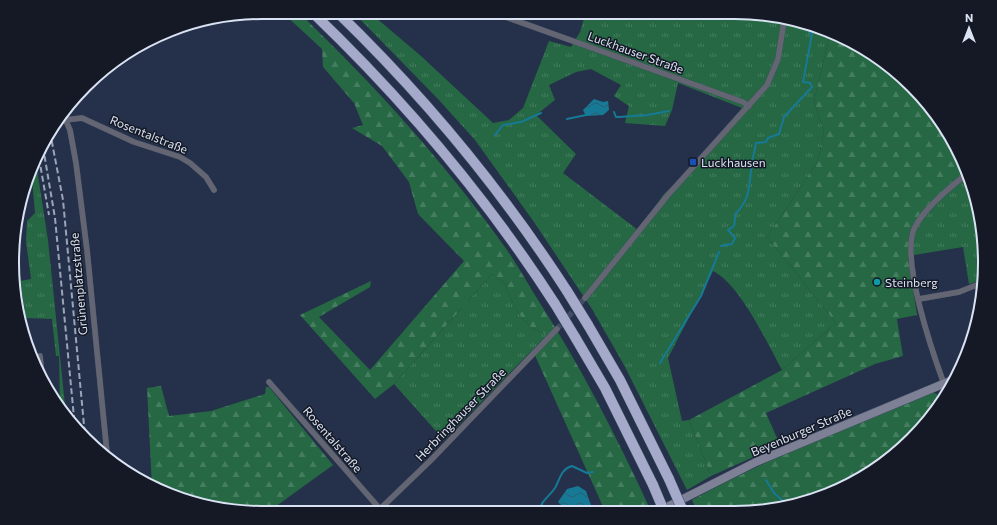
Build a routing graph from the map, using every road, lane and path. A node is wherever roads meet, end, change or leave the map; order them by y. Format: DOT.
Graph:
graph roads {
  1 [pos="319,19"];
  2 [pos="344,19"];
  3 [pos="512,19"];
  4 [pos="783,24"];
  5 [pos="749,106"];
  6 [pos="67,117"];
  7 [pos="65,120"];
  8 [pos="963,178"];
  9 [pos="214,190"];
  10 [pos="977,285"];
  11 [pos="586,298"];
  12 [pos="918,299"];
  13 [pos="557,329"];
  14 [pos="40,356"];
  15 [pos="41,362"];
  16 [pos="270,382"];
  17 [pos="944,384"];
  18 [pos="106,449"];
  19 [pos="374,506"];
  20 [pos="383,506"];
  21 [pos="662,506"];
  22 [pos="669,506"];
  23 [pos="681,506"];
  1 -- 21 [label="highway, bridge"];
  2 -- 23 [label="highway, bridge"];
  3 -- 5 [label="street, Luckhauser Straße"];
  4 -- 5 [label="street"];
  5 -- 11 [label="street"];
  6 -- 9 [label="street, Rosentalstraße"];
  7 -- 18 [label="street, Grünenplatzstraße"];
  8 -- 12 [label="street"];
  10 -- 12 [label="street"];
  12 -- 17 [label="street"];
  13 -- 20 [label="street, Herbringhauser Straße"];
  14 -- 15 [label="street"];
  16 -- 19 [label="street, Rosentalstraße"];
  17 -- 22 [label="main road, Beyenburger Straße"];
}
